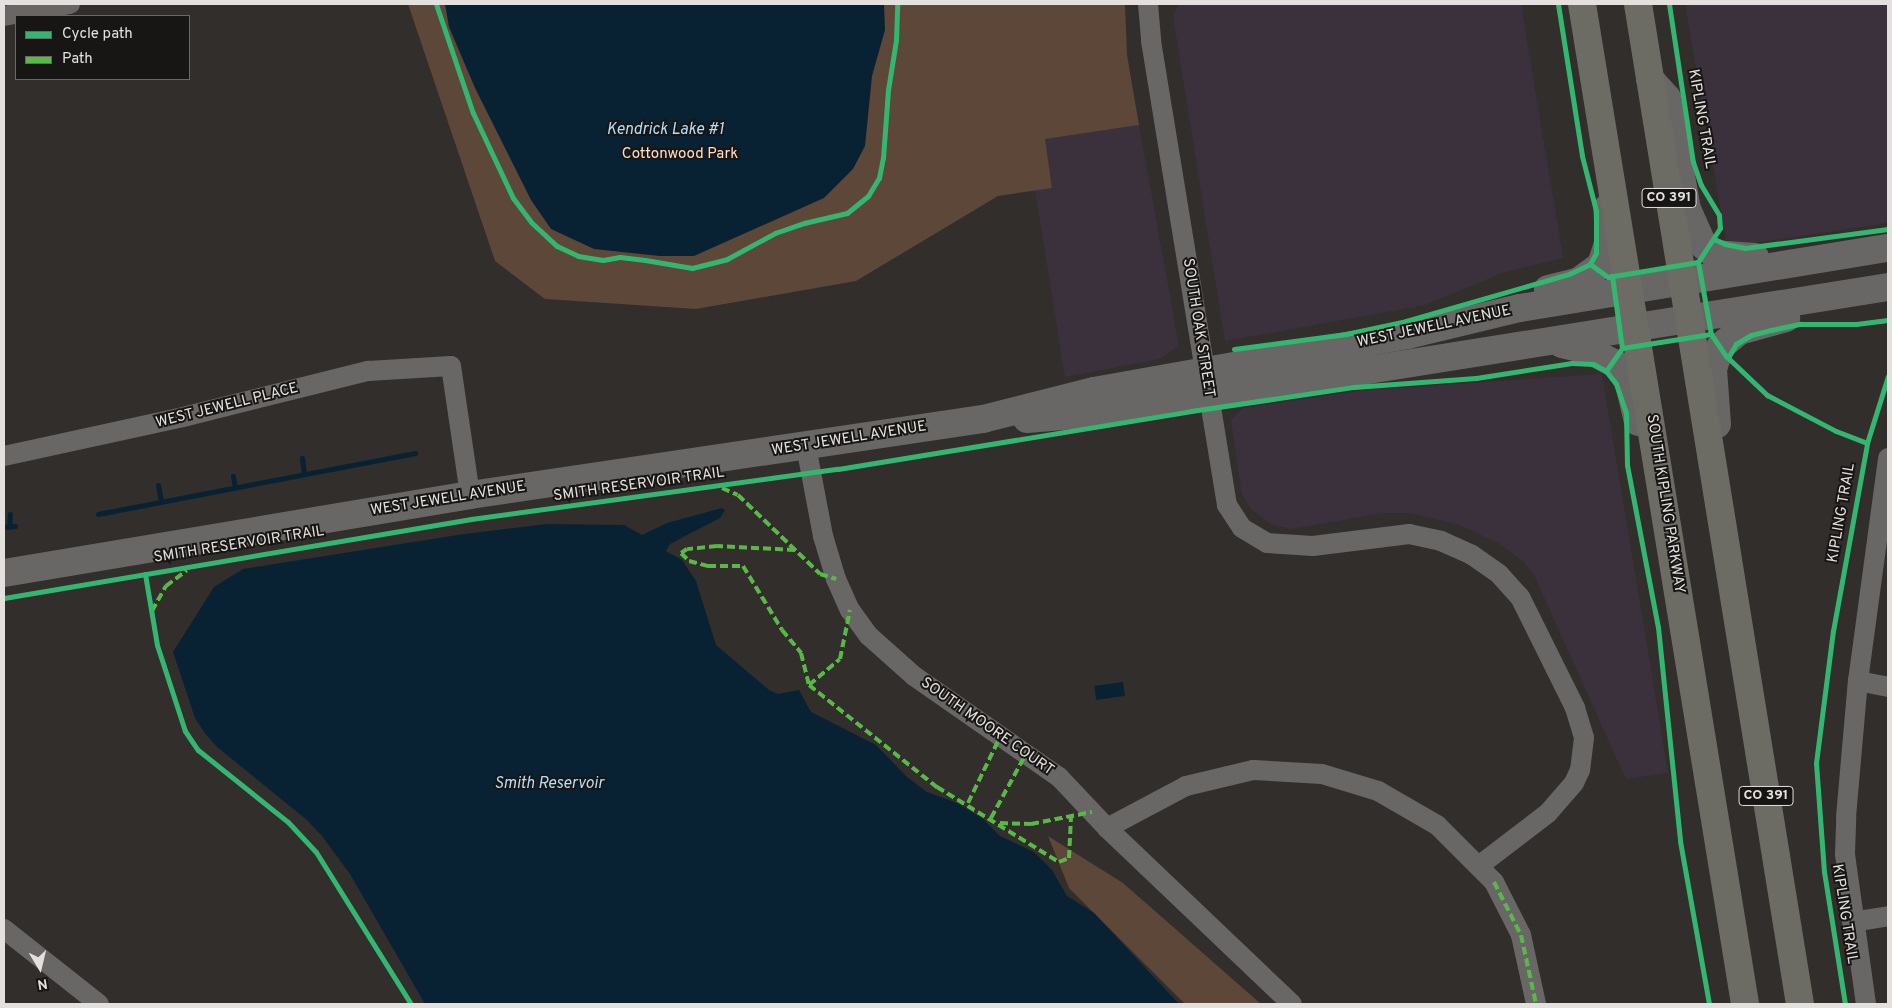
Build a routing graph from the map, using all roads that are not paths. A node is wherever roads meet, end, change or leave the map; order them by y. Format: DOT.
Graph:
graph roads {
  1 [pos="70,4"];
  2 [pos="1148,4"];
  3 [pos="1582,4"];
  4 [pos="1638,4"];
  5 [pos="4,16"];
  6 [pos="1650,79"];
  7 [pos="1596,90"];
  8 [pos="1888,248"];
  9 [pos="1834,256"];
  10 [pos="1682,281"];
  11 [pos="1888,288"];
  12 [pos="1630,290"];
  13 [pos="1689,318"];
  14 [pos="1636,327"];
  15 [pos="1433,328"];
  16 [pos="1556,342"];
  17 [pos="1206,383"];
  18 [pos="806,446"];
  19 [pos="4,456"];
  20 [pos="1888,466"];
  21 [pos="470,495"];
  22 [pos="1724,533"];
  23 [pos="1673,553"];
  24 [pos="4,573"];
  25 [pos="1858,681"];
  26 [pos="1888,687"];
  27 [pos="1108,828"];
  28 [pos="1480,865"];
  29 [pos="1888,916"];
  30 [pos="1852,922"];
  31 [pos="4,929"];
  32 [pos="99,1004"];
  33 [pos="1292,1004"];
  34 [pos="1536,1004"];
  35 [pos="1746,1004"];
  36 [pos="1800,1004"];
  37 [pos="1866,1004"];
  1 -- 5 [label="street"];
  2 -- 17 [label="street, SOUTH OAK STREET"];
  3 -- 7 [label="main road, SOUTH KIPLING PARKWAY"];
  4 -- 6 [label="main road, CO 391"];
  6 -- 9 [label="main road"];
  6 -- 10 [label="main road, CO 391"];
  7 -- 12 [label="main road, SOUTH KIPLING PARKWAY"];
  7 -- 15 [label="main road"];
  8 -- 9 [label="main road, WEST JEWELL AVENUE"];
  9 -- 10 [label="main road, WEST JEWELL AVENUE"];
  10 -- 12 [label="main road, WEST JEWELL AVENUE"];
  10 -- 13 [label="main road, CO 391"];
  11 -- 13 [label="main road, WEST JEWELL AVENUE"];
  11 -- 22 [label="main road"];
  12 -- 14 [label="main road, SOUTH KIPLING PARKWAY"];
  12 -- 15 [label="main road, WEST JEWELL AVENUE"];
  13 -- 14 [label="main road, WEST JEWELL AVENUE"];
  13 -- 22 [label="main road, CO 391"];
  14 -- 16 [label="main road, WEST JEWELL AVENUE"];
  14 -- 23 [label="main road, SOUTH KIPLING PARKWAY"];
  15 -- 17 [label="main road, WEST JEWELL AVENUE"];
  16 -- 17 [label="main road, WEST JEWELL AVENUE"];
  16 -- 23 [label="main road"];
  17 -- 18 [label="main road, WEST JEWELL AVENUE"];
  17 -- 28 [label="street, SOUTH OAK STREET"];
  18 -- 21 [label="main road, WEST JEWELL AVENUE"];
  18 -- 27 [label="street, SOUTH MOORE COURT"];
  19 -- 21 [label="street, WEST JEWELL PLACE"];
  20 -- 25 [label="street"];
  21 -- 24 [label="main road, WEST JEWELL AVENUE"];
  22 -- 36 [label="main road, CO 391"];
  23 -- 35 [label="main road, SOUTH KIPLING PARKWAY"];
  25 -- 26 [label="street"];
  25 -- 30 [label="street"];
  27 -- 28 [label="street"];
  27 -- 33 [label="street, SOUTH MOORE COURT"];
  28 -- 34 [label="street"];
  29 -- 30 [label="street"];
  30 -- 37 [label="street"];
  31 -- 32 [label="street"];
}
